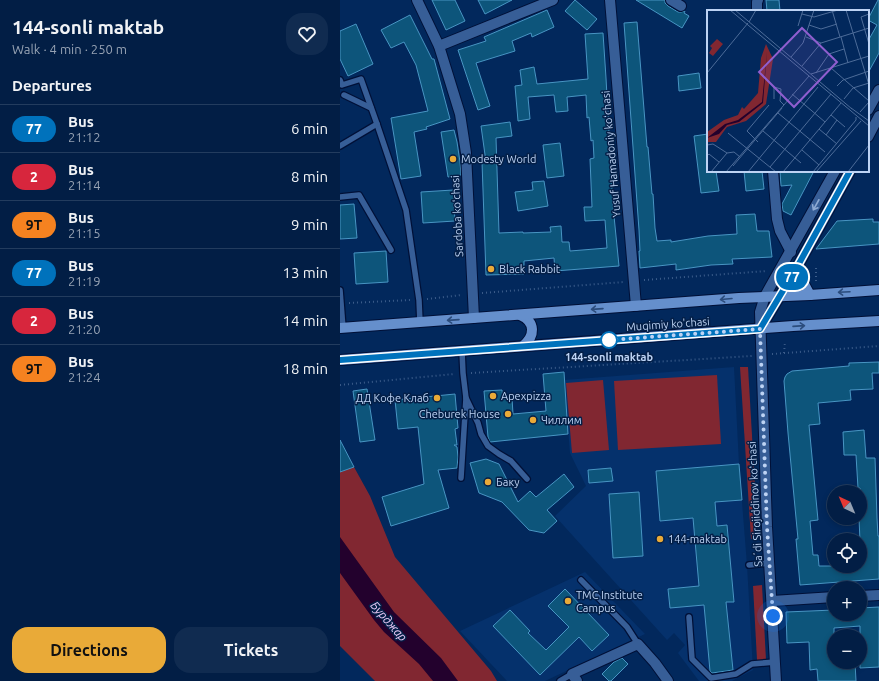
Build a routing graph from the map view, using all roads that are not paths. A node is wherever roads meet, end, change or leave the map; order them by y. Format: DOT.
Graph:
graph roads {
  1 [pos="417,0"];
  2 [pos="553,0"];
  3 [pos="610,0"];
  4 [pos="671,0"];
  5 [pos="758,0"];
  6 [pos="681,6"];
  7 [pos="757,10"];
  8 [pos="439,46"];
  9 [pos="341,82"];
  10 [pos="879,90"];
  11 [pos="342,96"];
  12 [pos="876,101"];
  13 [pos="371,108"];
  14 [pos="869,109"];
  15 [pos="879,116"];
  16 [pos="377,124"];
  17 [pos="869,135"];
  18 [pos="340,146"];
  19 [pos="773,172"];
  20 [pos="834,172"];
  21 [pos="849,172"];
  22 [pos="340,197"];
  23 [pos="391,250"];
  24 [pos="791,252"];
  25 [pos="796,269"];
  26 [pos="340,290"];
  27 [pos="879,290"];
  28 [pos="810,294"];
  29 [pos="780,295"];
  30 [pos="765,296"];
  31 [pos="751,297"];
  32 [pos="636,306"];
  33 [pos="760,312"];
  34 [pos="520,315"];
  35 [pos="474,318"];
  36 [pos="879,320"];
  37 [pos="420,322"];
  38 [pos="341,328"];
  39 [pos="760,329"];
  40 [pos="523,346"];
  41 [pos="462,351"];
  42 [pos="340,360"];
  43 [pos="466,398"];
  44 [pos="461,478"];
  45 [pos="527,479"];
  46 [pos="770,563"];
  47 [pos="749,565"];
  48 [pos="582,580"];
  49 [pos="879,595"];
  50 [pos="867,596"];
  51 [pos="827,597"];
  52 [pos="772,601"];
  53 [pos="689,616"];
  54 [pos="638,644"];
  55 [pos="775,662"];
  56 [pos="574,678"];
  57 [pos="777,680"];
  58 [pos="560,681"];
  59 [pos="668,681"];
  1 -- 8 [label="street, Sardoba koʻchasi"];
  2 -- 8 [label="street"];
  3 -- 32 [label="street, Yusuf Hamadoniy koʻchasi"];
  4 -- 6 [label="street"];
  5 -- 7 [label="street"];
  8 -- 35 [label="street, Sardoba koʻchasi"];
  9 -- 11 [label="lane"];
  9 -- 13 [label="lane"];
  10 -- 12 [label="street"];
  11 -- 13 [label="lane"];
  12 -- 14 [label="street"];
  13 -- 16 [label="lane"];
  15 -- 17 [label="street"];
  16 -- 18 [label="lane"];
  16 -- 37 [label="lane"];
  19 -- 24 [label="street"];
  20 -- 24 [label="street, one-way"];
  21 -- 25 [label="street"];
  22 -- 23 [label="lane"];
  24 -- 30 [label="street"];
  25 -- 28 [label="main road"];
  25 -- 29 [label="street"];
  26 -- 38 [label="lane"];
  27 -- 28 [label="main road, Muqimiy ko'chasi, one-way"];
  28 -- 29 [label="main road, Muqimiy ko'chasi"];
  29 -- 30 [label="main road, Muqimiy ko'chasi"];
  29 -- 39 [label="street"];
  30 -- 31 [label="main road, Muqimiy ko'chasi"];
  30 -- 33 [label="street"];
  31 -- 32 [label="main road, Muqimiy ko'chasi, one-way"];
  31 -- 33 [label="street"];
  32 -- 34 [label="main road, Muqimiy ko'chasi, one-way"];
  33 -- 39 [label="street, Saʼdi Sirojiddinov koʻchasi"];
  34 -- 35 [label="main road, Muqimiy ko'chasi"];
  34 -- 40 [label="main road"];
  35 -- 37 [label="main road, Muqimiy ko'chasi, one-way"];
  39 -- 36 [label="main road, Muqimiy ko'chasi, one-way"];
  37 -- 38 [label="main road, Muqimiy ko'chasi"];
  39 -- 40 [label="main road, Muqimiy ko'chasi"];
  39 -- 46 [label="street, Saʼdi Sirojiddinov koʻchasi"];
  40 -- 41 [label="main road, Muqimiy ko'chasi"];
  41 -- 42 [label="main road, Muqimiy ko'chasi"];
  41 -- 43 [label="lane"];
  43 -- 44 [label="lane"];
  43 -- 45 [label="lane"];
  46 -- 47 [label="lane"];
  46 -- 52 [label="street, Saʼdi Sirojiddinov koʻchasi"];
  48 -- 54 [label="lane"];
  49 -- 50 [label="street"];
  51 -- 52 [label="street"];
  52 -- 55 [label="street, Saʼdi Sirojiddinov koʻchasi"];
  53 -- 55 [label="lane"];
  54 -- 56 [label="street"];
  54 -- 59 [label="street"];
  55 -- 57 [label="street, Saʼdi Sirojiddinov koʻchasi"];
  56 -- 58 [label="lane"];
}
